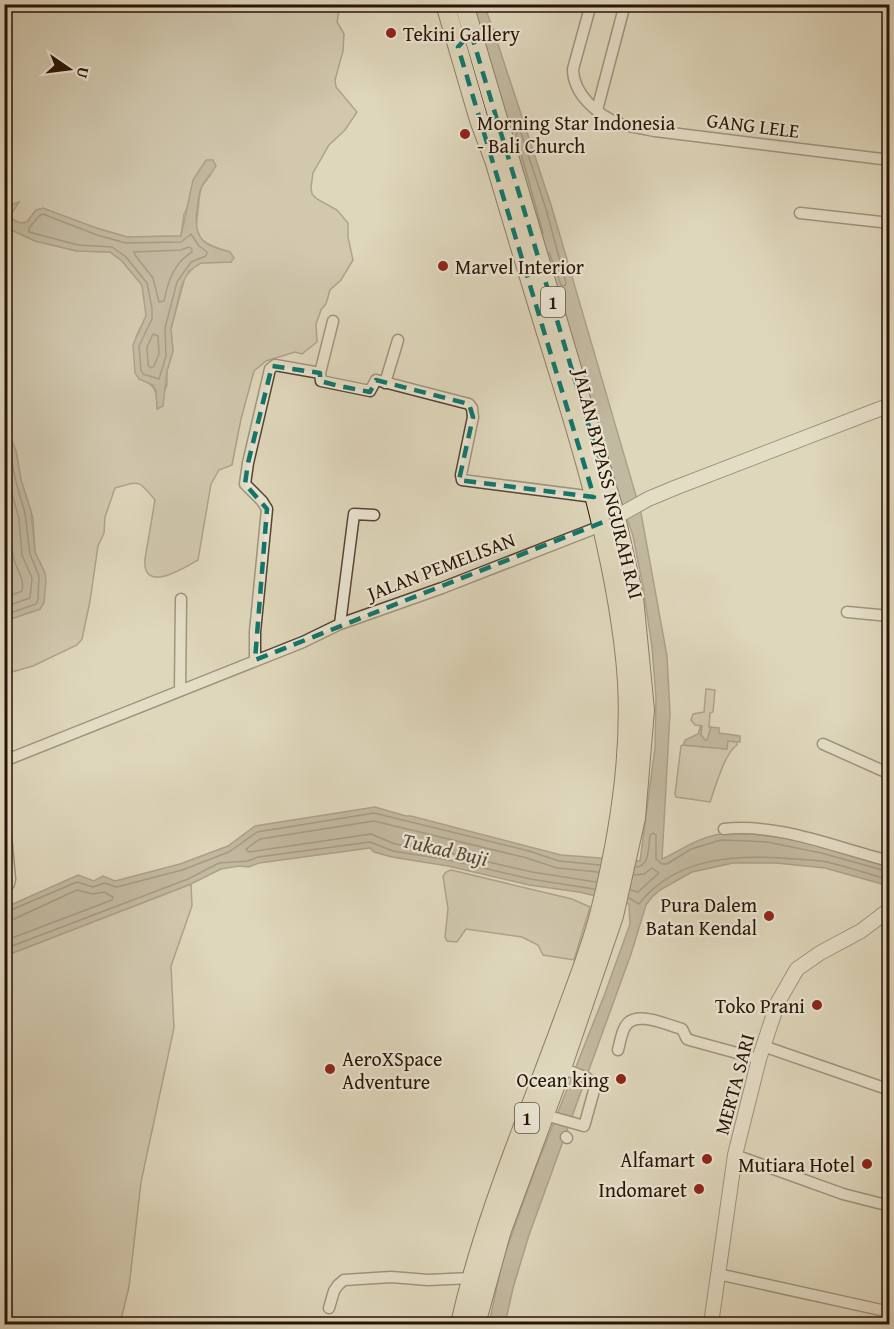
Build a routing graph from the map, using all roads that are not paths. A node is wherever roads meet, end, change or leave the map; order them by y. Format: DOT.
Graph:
graph roads {
  1 [pos="445,4"];
  2 [pos="464,4"];
  3 [pos="591,4"];
  4 [pos="625,4"];
  5 [pos="471,33"];
  6 [pos="458,47"];
  7 [pos="597,110"];
  8 [pos="890,160"];
  9 [pos="800,213"];
  10 [pos="890,224"];
  11 [pos="333,321"];
  12 [pos="398,340"];
  13 [pos="320,373"];
  14 [pos="385,383"];
  15 [pos="890,405"];
  16 [pos="594,497"];
  17 [pos="374,515"];
  18 [pos="613,519"];
  19 [pos="181,599"];
  20 [pos="847,612"];
  21 [pos="890,616"];
  22 [pos="340,624"];
  23 [pos="255,660"];
  24 [pos="180,691"];
  25 [pos="823,744"];
  26 [pos="4,761"];
  27 [pos="890,774"];
  28 [pos="4,814"];
  29 [pos="724,829"];
  30 [pos="890,861"];
  31 [pos="4,888"];
  32 [pos="890,909"];
  33 [pos="607,915"];
  34 [pos="618,1050"];
  35 [pos="761,1052"];
  36 [pos="567,1070"];
  37 [pos="890,1090"];
  38 [pos="549,1116"];
  39 [pos="735,1155"];
  40 [pos="890,1206"];
  41 [pos="718,1274"];
  42 [pos="471,1278"];
  43 [pos="329,1308"];
  44 [pos="890,1312"];
  45 [pos="460,1324"];
  46 [pos="476,1324"];
  47 [pos="711,1324"];
  1 -- 6 [label="highway, JALAN BYPASS NGURAH RAI / 1"];
  2 -- 5 [label="highway, JALAN BYPASS NGURAH RAI / 1"];
  3 -- 7 [label="street, GANG LELE"];
  4 -- 7 [label="street"];
  5 -- 6 [label="highway"];
  5 -- 18 [label="highway, JALAN BYPASS NGURAH RAI / 1"];
  6 -- 16 [label="highway, JALAN BYPASS NGURAH RAI / 1"];
  7 -- 8 [label="street, GANG LELE"];
  9 -- 10 [label="street"];
  11 -- 13 [label="street"];
  12 -- 14 [label="street"];
  13 -- 14 [label="street"];
  13 -- 23 [label="street"];
  14 -- 16 [label="street"];
  15 -- 18 [label="street, JALAN PEMELISAN"];
  16 -- 18 [label="highway, JALAN BYPASS NGURAH RAI / 1"];
  17 -- 22 [label="street"];
  18 -- 22 [label="street, JALAN PEMELISAN"];
  18 -- 33 [label="highway, JALAN BYPASS NGURAH RAI / 1"];
  19 -- 24 [label="street"];
  20 -- 21 [label="street"];
  22 -- 23 [label="street, JALAN PEMELISAN"];
  23 -- 24 [label="street, JALAN PEMELISAN"];
  24 -- 26 [label="street, JALAN PEMELISAN"];
  25 -- 27 [label="street"];
  28 -- 31 [label="street"];
  29 -- 30 [label="street"];
  32 -- 35 [label="street, MERTA SARI"];
  33 -- 36 [label="highway, JALAN BYPASS NGURAH RAI / 1"];
  33 -- 42 [label="highway, JALAN BYPASS NGURAH RAI / 1"];
  34 -- 35 [label="street"];
  35 -- 37 [label="street"];
  35 -- 39 [label="street, MERTA SARI"];
  36 -- 38 [label="highway, JALAN BYPASS NGURAH RAI / 1"];
  36 -- 38 [label="street"];
  38 -- 46 [label="highway, JALAN BYPASS NGURAH RAI / 1"];
  39 -- 40 [label="street"];
  39 -- 41 [label="street, MERTA SARI"];
  41 -- 44 [label="street"];
  41 -- 47 [label="street, MERTA SARI"];
  42 -- 43 [label="street"];
  42 -- 45 [label="highway, JALAN BYPASS NGURAH RAI / 1"];
}
